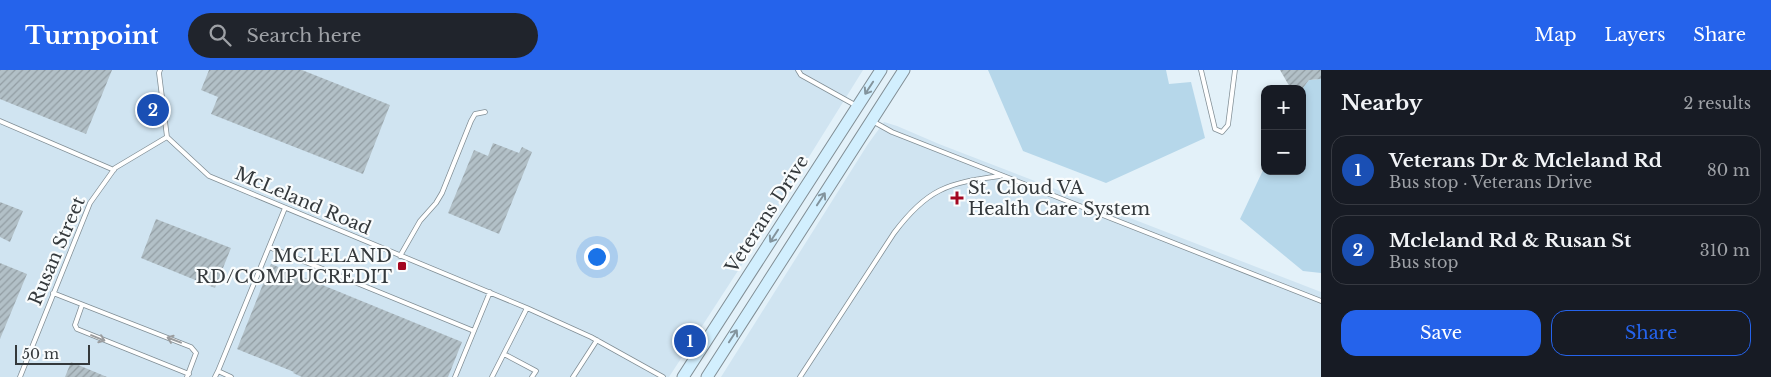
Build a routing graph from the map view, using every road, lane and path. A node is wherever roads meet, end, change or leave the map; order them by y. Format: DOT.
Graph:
graph roads {
  1 [pos="160,70"];
  2 [pos="798,70"];
  3 [pos="881,70"];
  4 [pos="904,70"];
  5 [pos="1201,70"];
  6 [pos="1235,70"];
  7 [pos="857,106"];
  8 [pos="485,112"];
  9 [pos="872,121"];
  10 [pos="0,122"];
  11 [pos="167,137"];
  12 [pos="114,170"];
  13 [pos="1002,176"];
  14 [pos="285,208"];
  15 [pos="269,247"];
  16 [pos="400,256"];
  17 [pos="490,292"];
  18 [pos="53,293"];
  19 [pos="1321,301"];
  20 [pos="82,305"];
  21 [pos="527,308"];
  22 [pos="474,331"];
  23 [pos="597,340"];
  24 [pos="504,354"];
  25 [pos="218,371"];
  26 [pos="188,375"];
  27 [pos="20,377"];
  28 [pos="215,377"];
  29 [pos="231,377"];
  30 [pos="455,377"];
  31 [pos="492,377"];
  32 [pos="532,377"];
  33 [pos="573,377"];
  34 [pos="664,377"];
  35 [pos="683,377"];
  36 [pos="707,377"];
  37 [pos="800,377"];
  1 -- 11 [label="lane"];
  2 -- 7 [label="lane"];
  3 -- 7 [label="main road, Veterans Drive, one-way"];
  4 -- 9 [label="main road"];
  5 -- 6 [label="lane"];
  7 -- 35 [label="main road, Veterans Drive, one-way"];
  8 -- 16 [label="lane"];
  9 -- 13 [label="lane"];
  36 -- 9 [label="main road, one-way"];
  10 -- 12 [label="lane"];
  11 -- 12 [label="lane, Rusan Street"];
  11 -- 14 [label="lane, McLeland Road"];
  12 -- 18 [label="lane, Rusan Street"];
  13 -- 19 [label="lane"];
  13 -- 37 [label="lane"];
  14 -- 15 [label="lane"];
  14 -- 16 [label="lane, McLeland Road"];
  15 -- 22 [label="lane"];
  15 -- 25 [label="lane"];
  16 -- 17 [label="lane, McLeland Road"];
  17 -- 21 [label="lane, McLeland Road"];
  17 -- 22 [label="lane"];
  18 -- 20 [label="lane"];
  18 -- 27 [label="lane, Rusan Street"];
  20 -- 26 [label="lane, one-way"];
  26 -- 20 [label="lane, one-way"];
  21 -- 23 [label="lane, McLeland Road"];
  21 -- 24 [label="lane"];
  22 -- 30 [label="lane"];
  23 -- 33 [label="lane"];
  23 -- 34 [label="lane, McLeland Road"];
  24 -- 31 [label="lane"];
  24 -- 32 [label="lane"];
  25 -- 28 [label="lane"];
  25 -- 29 [label="lane"];
}
